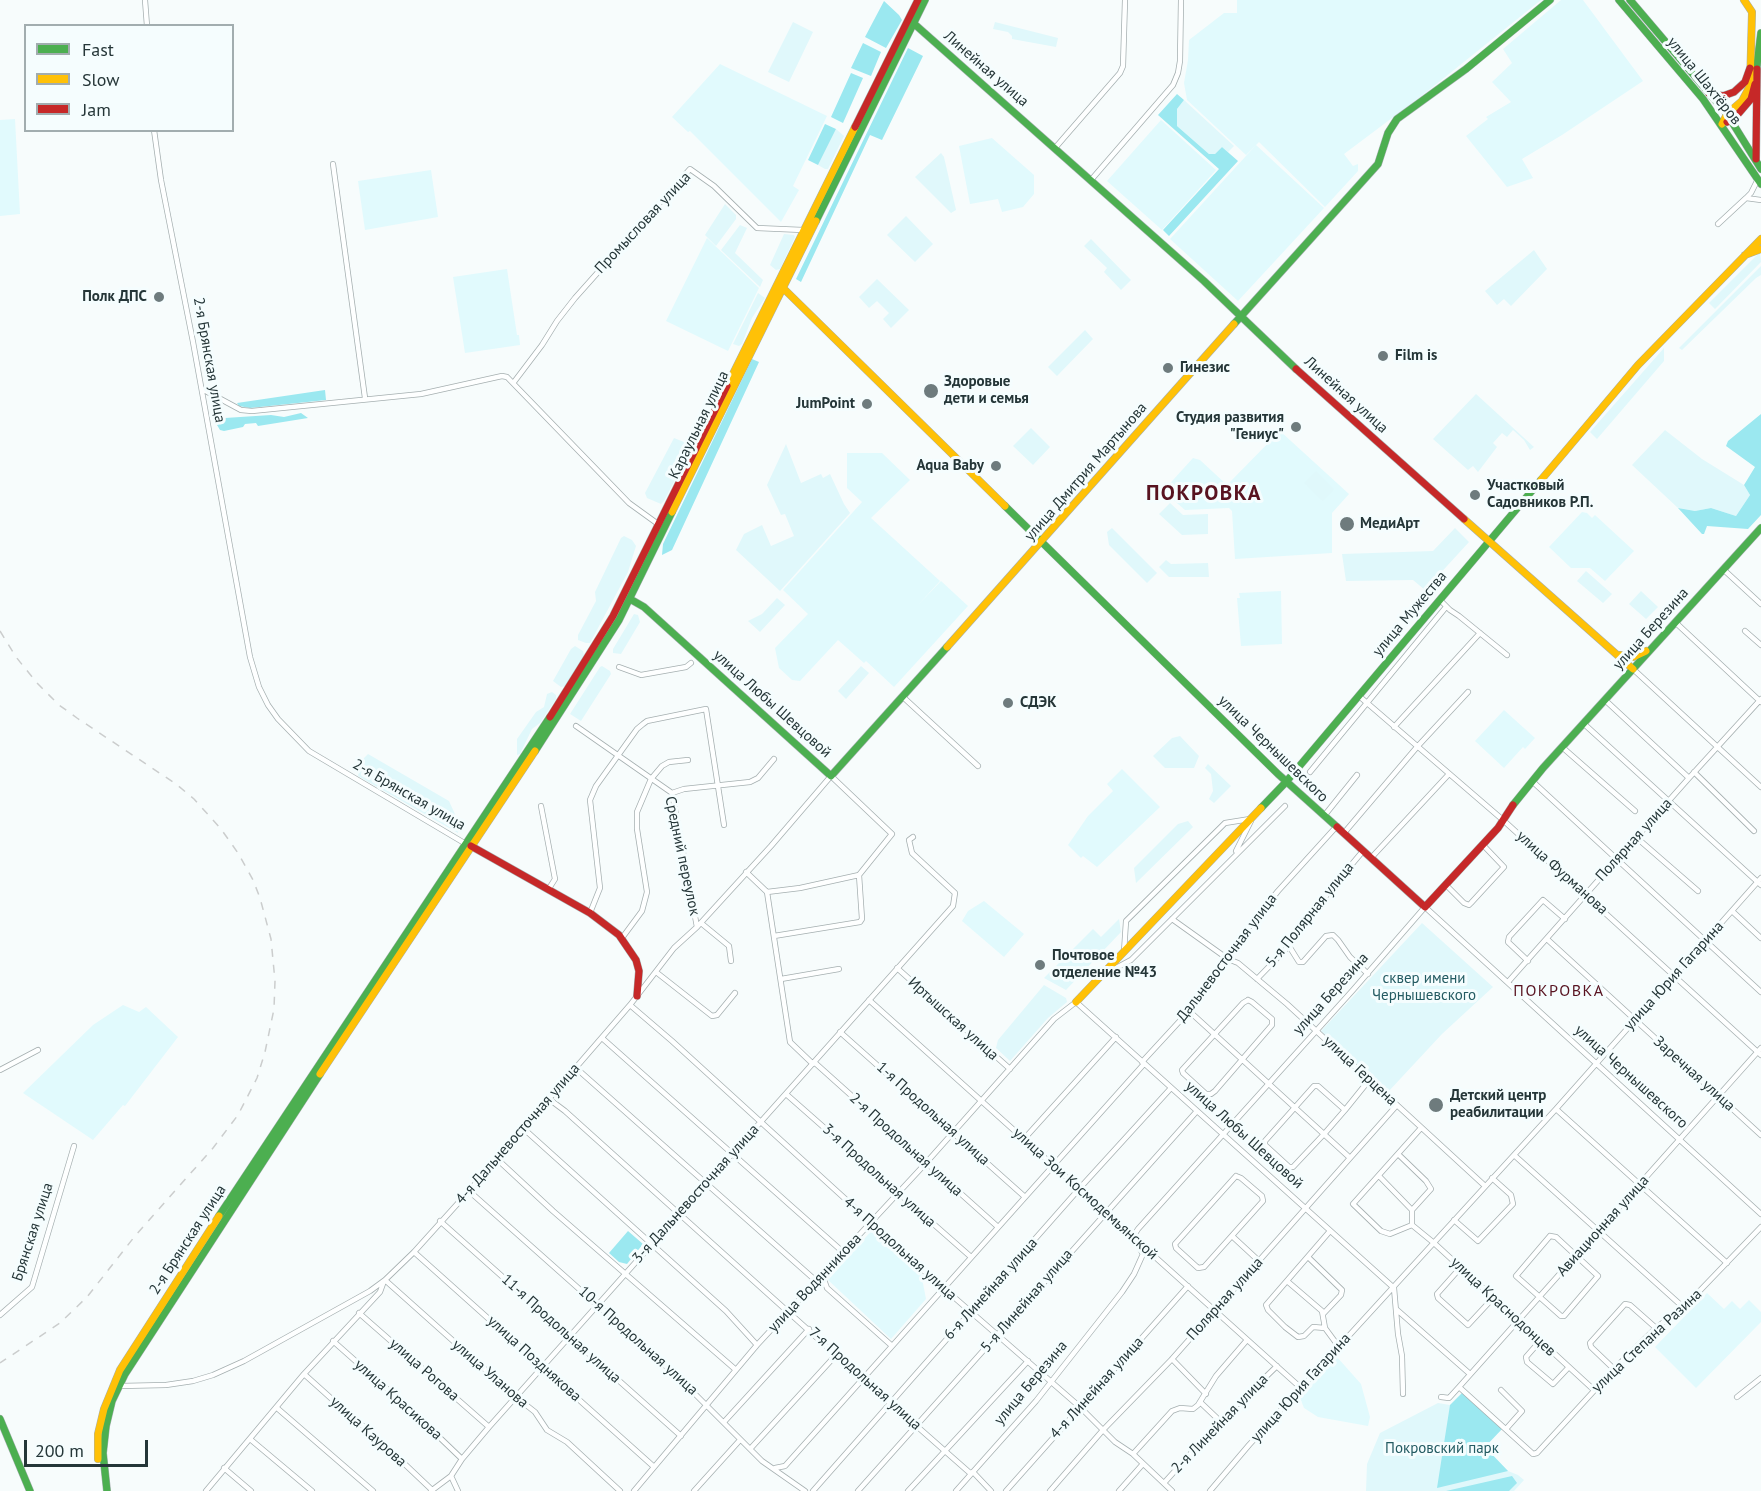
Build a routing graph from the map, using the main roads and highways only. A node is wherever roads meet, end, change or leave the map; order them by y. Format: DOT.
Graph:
graph roads {
  1 [pos="918,0"];
  2 [pos="925,0"];
  3 [pos="1550,0"];
  4 [pos="1619,0"];
  5 [pos="1630,0"];
  6 [pos="1744,0"];
  7 [pos="911,21"];
  8 [pos="1761,33"];
  9 [pos="1753,68"];
  10 [pos="1707,92"];
  11 [pos="1729,117"];
  12 [pos="1722,124"];
  13 [pos="1756,160"];
  14 [pos="1761,169"];
  15 [pos="1760,181"];
  16 [pos="1761,239"];
  17 [pos="1761,249"];
  18 [pos="1745,255"];
  19 [pos="779,286"];
  20 [pos="1241,316"];
  21 [pos="1761,528"];
  22 [pos="1489,541"];
  23 [pos="1042,542"];
  24 [pos="630,599"];
  25 [pos="1650,650"];
  26 [pos="1617,654"];
  27 [pos="1633,669"];
  28 [pos="831,776"];
  29 [pos="1286,782"];
  30 [pos="469,845"];
  31 [pos="1425,907"];
  32 [pos="637,996"];
  33 [pos="1076,1002"];
  34 [pos="0,1419"];
  35 [pos="0,1432"];
  36 [pos="25,1491"];
  37 [pos="30,1491"];
  38 [pos="102,1491"];
  39 [pos="107,1491"];
  1 -- 7 [label="main road, Караульная улица"];
  2 -- 7 [label="main road, Караульная улица"];
  3 -- 20 [label="main road, улица Дмитрия Мартынова"];
  4 -- 12 [label="main road, улица Шахтёров"];
  5 -- 10 [label="main road, улица Шахтёров"];
  6 -- 9 [label="main road"];
  7 -- 19 [label="main road, Караульная улица"];
  7 -- 19 [label="main road, Караульная улица"];
  7 -- 20 [label="main road, Линейная улица"];
  8 -- 9 [label="main road"];
  9 -- 10 [label="main road"];
  9 -- 11 [label="main road"];
  9 -- 13 [label="main road"];
  10 -- 11 [label="main road, улица Шахтёров"];
  11 -- 12 [label="main road"];
  11 -- 13 [label="main road, улица Шахтёров"];
  12 -- 15 [label="main road, улица Шахтёров"];
  13 -- 14 [label="main road, улица Шахтёров"];
  16 -- 18 [label="main road, улица Мужества"];
  17 -- 18 [label="main road"];
  18 -- 22 [label="main road, улица Мужества"];
  19 -- 23 [label="main road, улица Чернышевского"];
  19 -- 24 [label="main road, Караульная улица"];
  19 -- 30 [label="main road, Караульная улица"];
  20 -- 22 [label="main road, Линейная улица"];
  20 -- 23 [label="main road, улица Дмитрия Мартынова"];
  21 -- 25 [label="main road, улица Березина"];
  22 -- 26 [label="main road, Линейная улица"];
  22 -- 29 [label="main road, улица Мужества"];
  23 -- 28 [label="main road, улица Дмитрия Мартынова"];
  23 -- 29 [label="main road, улица Чернышевского"];
  24 -- 28 [label="main road, улица Любы Шевцовой"];
  24 -- 30 [label="main road, Караульная улица"];
  25 -- 26 [label="main road"];
  25 -- 27 [label="main road, улица Березина"];
  26 -- 27 [label="main road, Линейная улица"];
  27 -- 31 [label="main road, улица Березина"];
  29 -- 31 [label="main road, улица Чернышевского"];
  29 -- 33 [label="main road, улица Мужества"];
  30 -- 32 [label="main road"];
  30 -- 38 [label="main road, 2-я Брянская улица"];
  30 -- 39 [label="main road, 2-я Брянская улица"];
  34 -- 37 [label="main road"];
  35 -- 36 [label="main road"];
}
